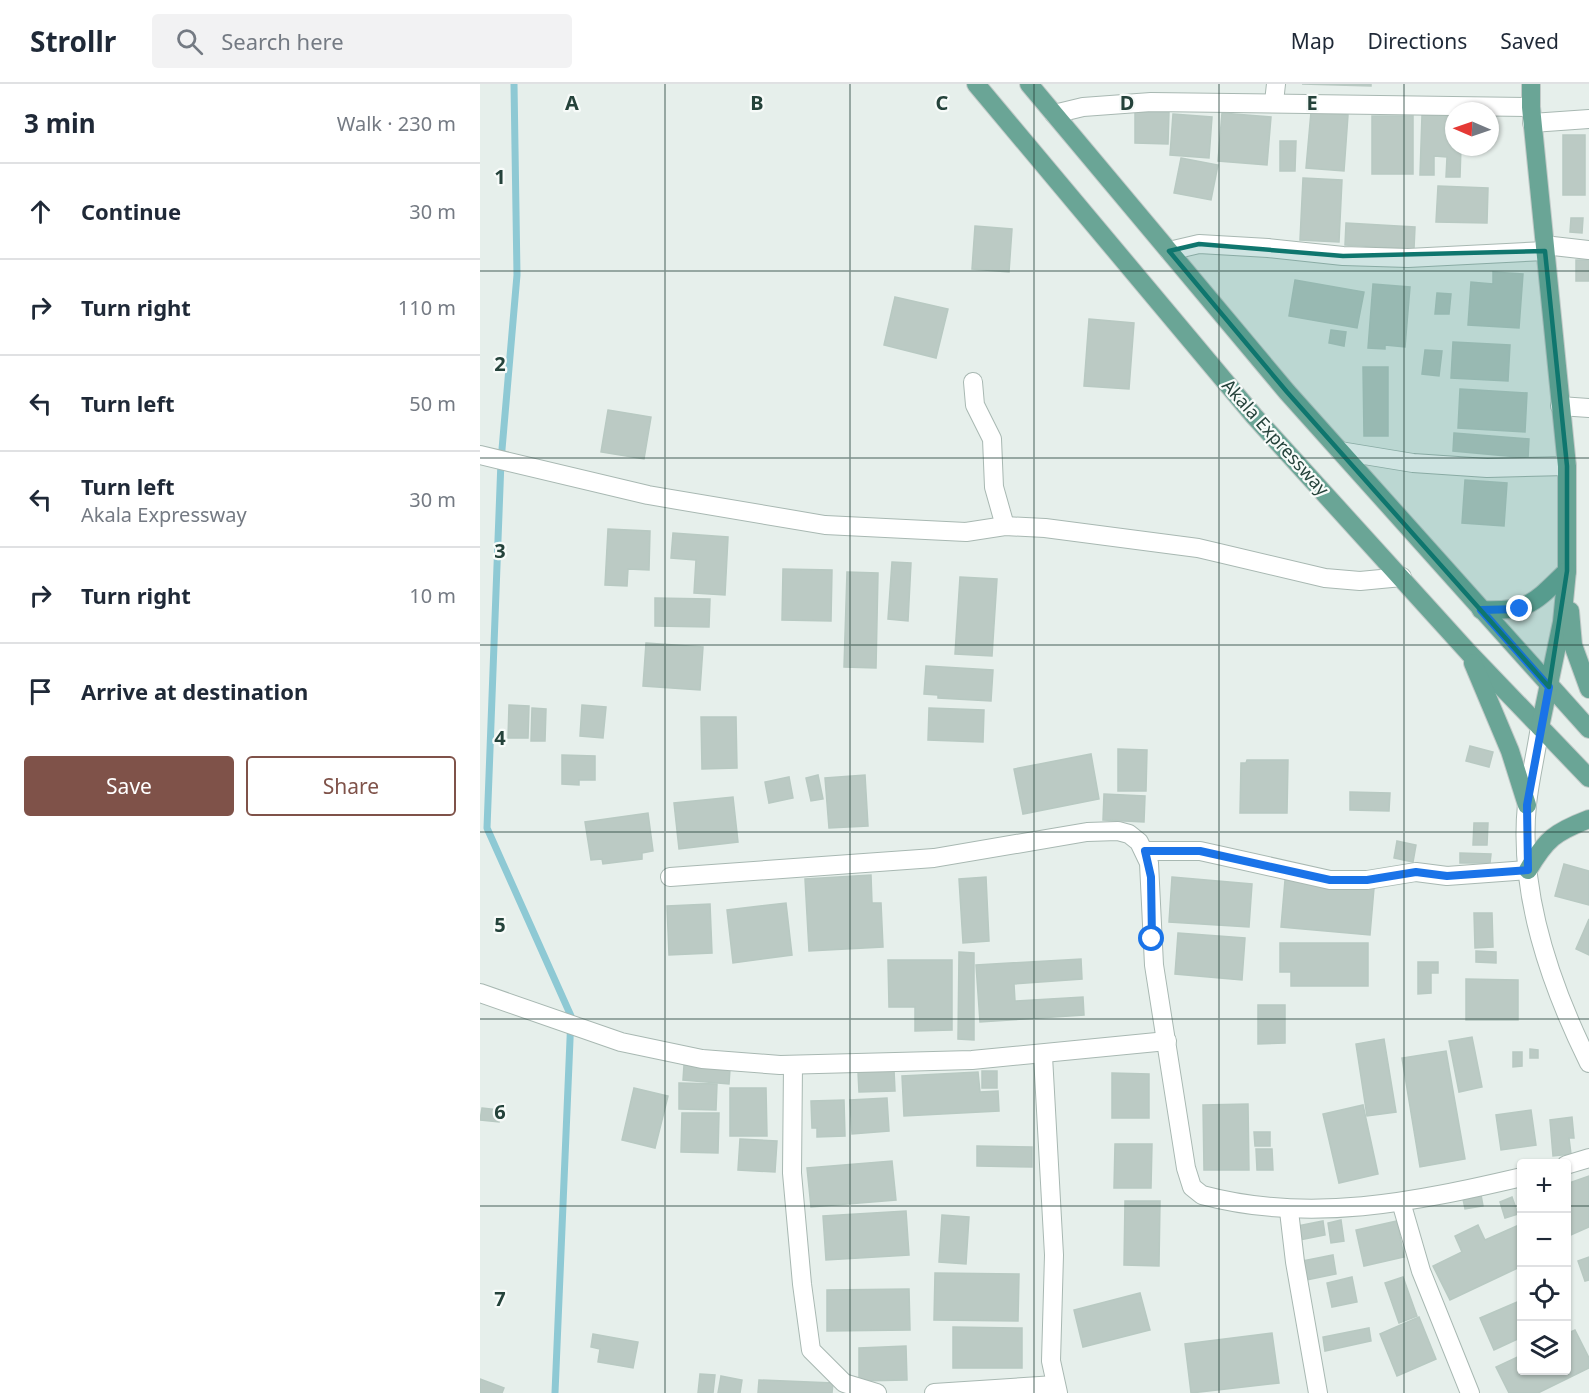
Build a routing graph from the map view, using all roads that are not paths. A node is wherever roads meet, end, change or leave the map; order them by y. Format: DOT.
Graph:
graph roads {
  1 [pos="976,84"];
  2 [pos="1029,84"];
  3 [pos="1531,84"];
  4 [pos="1275,93"];
  5 [pos="1054,114"];
  6 [pos="1532,115"];
  7 [pos="1589,119"];
  8 [pos="1545,248"];
  9 [pos="1589,250"];
  10 [pos="1169,251"];
  11 [pos="973,382"];
  12 [pos="1560,406"];
  13 [pos="1589,408"];
  14 [pos="1340,451"];
  15 [pos="480,455"];
  16 [pos="1567,466"];
  17 [pos="1005,526"];
  18 [pos="1567,571"];
  19 [pos="1402,577"];
  20 [pos="1481,610"];
  21 [pos="1469,653"];
  22 [pos="1549,687"];
  23 [pos="1589,689"];
  24 [pos="1540,727"];
  25 [pos="1589,729"];
  26 [pos="1589,778"];
  27 [pos="1527,805"];
  28 [pos="1589,819"];
  29 [pos="1145,851"];
  30 [pos="1528,870"];
  31 [pos="670,877"];
  32 [pos="480,993"];
  33 [pos="1167,1041"];
  34 [pos="1043,1056"];
  35 [pos="1589,1063"];
  36 [pos="793,1065"];
  37 [pos="1589,1158"];
  38 [pos="1571,1163"];
  39 [pos="1517,1178"];
  40 [pos="1401,1202"];
  41 [pos="1289,1211"];
  42 [pos="1056,1389"];
  43 [pos="877,1393"];
  44 [pos="934,1393"];
  45 [pos="1318,1393"];
  46 [pos="1470,1393"];
  1 -- 19 [label="main road, Akala Expressway"];
  2 -- 5 [label="main road, Akala Expressway"];
  3 -- 6 [label="main road"];
  4 -- 5 [label="street"];
  4 -- 6 [label="street"];
  5 -- 10 [label="main road, Akala Expressway"];
  6 -- 7 [label="street"];
  6 -- 8 [label="main road"];
  8 -- 9 [label="street"];
  8 -- 10 [label="street"];
  8 -- 12 [label="main road"];
  10 -- 14 [label="main road, Akala Expressway"];
  11 -- 17 [label="street"];
  12 -- 13 [label="street"];
  12 -- 16 [label="main road"];
  14 -- 16 [label="street"];
  14 -- 20 [label="main road, Akala Expressway"];
  15 -- 17 [label="street"];
  16 -- 18 [label="main road"];
  17 -- 19 [label="street"];
  18 -- 20 [label="main road"];
  18 -- 22 [label="main road"];
  18 -- 23 [label="main road"];
  19 -- 21 [label="main road, Akala Expressway"];
  20 -- 22 [label="main road, Akala Expressway"];
  21 -- 24 [label="main road, Akala Expressway"];
  21 -- 27 [label="main road"];
  22 -- 24 [label="main road"];
  22 -- 25 [label="main road, Akala Expressway"];
  24 -- 26 [label="main road, Akala Expressway"];
  24 -- 27 [label="street"];
  27 -- 30 [label="street"];
  28 -- 30 [label="main road"];
  29 -- 30 [label="street"];
  29 -- 31 [label="street"];
  29 -- 33 [label="street"];
  30 -- 35 [label="street"];
  32 -- 36 [label="street"];
  33 -- 34 [label="street"];
  33 -- 41 [label="street"];
  34 -- 36 [label="street"];
  34 -- 42 [label="street"];
  36 -- 43 [label="street"];
  37 -- 38 [label="street"];
  39 -- 40 [label="street"];
  40 -- 41 [label="street"];
  40 -- 46 [label="street"];
  41 -- 45 [label="street"];
  42 -- 44 [label="street"];
}
